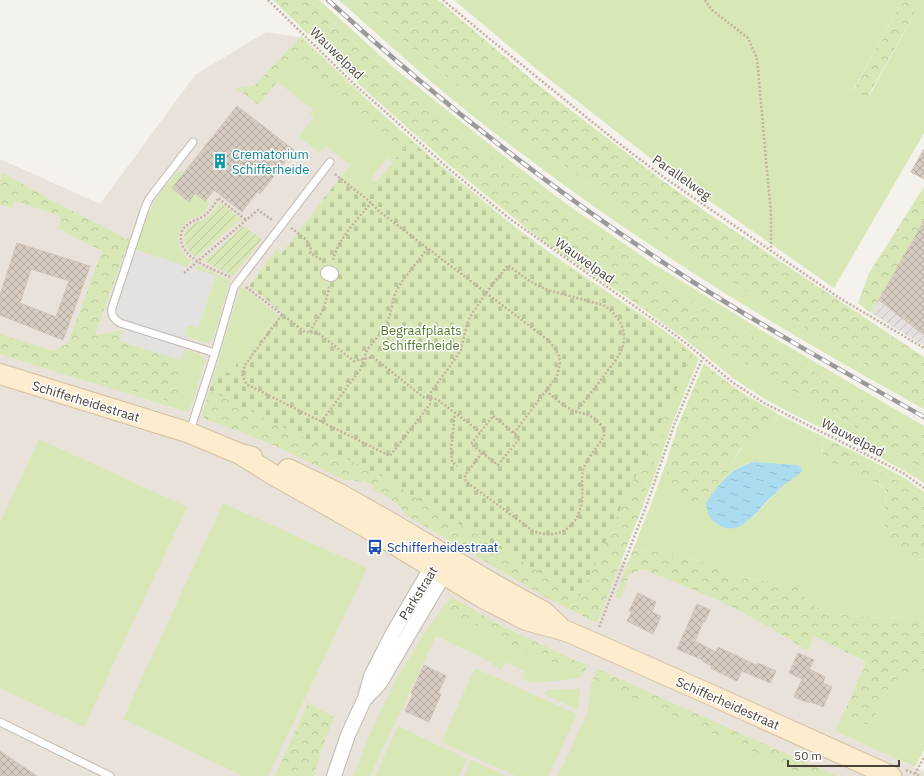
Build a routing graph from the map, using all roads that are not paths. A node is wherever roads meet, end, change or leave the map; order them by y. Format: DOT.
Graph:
graph roads {
  1 [pos="193,142"];
  2 [pos="328,165"];
  3 [pos="215,353"];
  4 [pos="0,374"];
  5 [pos="190,433"];
  6 [pos="440,566"];
  7 [pos="0,722"];
  8 [pos="110,776"];
  9 [pos="334,776"];
  10 [pos="891,776"];
  1 -- 3 [label="lane"];
  2 -- 3 [label="lane"];
  3 -- 5 [label="lane"];
  4 -- 5 [label="street, Schifferheidestraat"];
  5 -- 6 [label="street, Schifferheidestraat"];
  6 -- 9 [label="street, Parkstraat"];
  6 -- 10 [label="street, Schifferheidestraat"];
  7 -- 8 [label="lane"];
}
